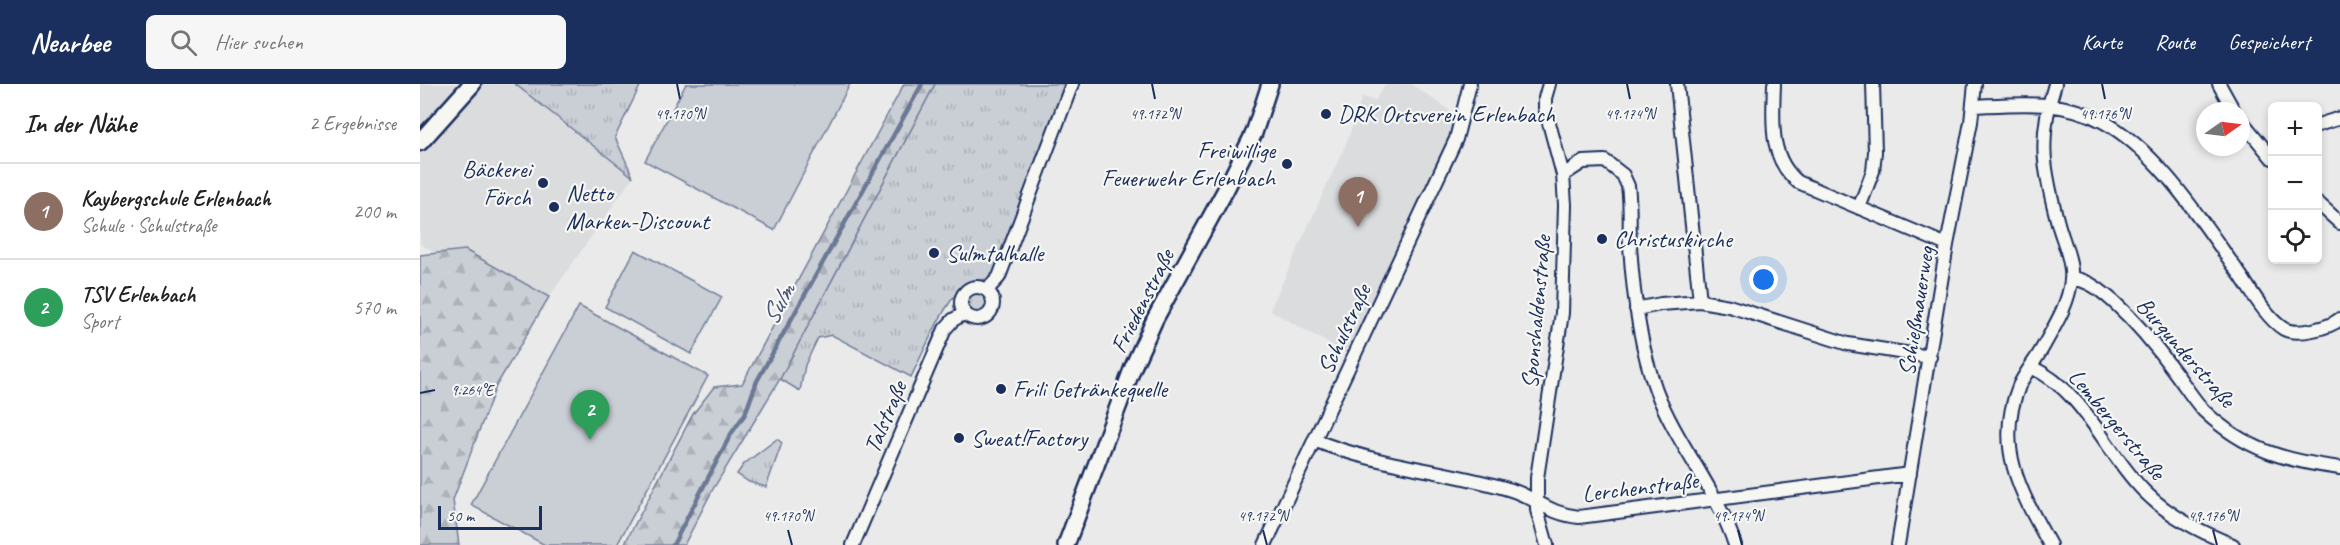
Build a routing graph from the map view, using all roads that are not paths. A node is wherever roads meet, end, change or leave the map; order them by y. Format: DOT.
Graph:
graph roads {
  1 [pos="472,84"];
  2 [pos="1072,84"];
  3 [pos="1270,84"];
  4 [pos="1470,84"];
  5 [pos="1549,84"];
  6 [pos="1677,84"];
  7 [pos="1774,84"];
  8 [pos="1873,84"];
  9 [pos="1975,84"];
  10 [pos="2055,84"];
  11 [pos="2219,84"];
  12 [pos="2229,102"];
  13 [pos="2049,104"];
  14 [pos="1974,106"];
  15 [pos="2340,118"];
  16 [pos="2322,124"];
  17 [pos="2250,130"];
  18 [pos="420,142"];
  19 [pos="2268,150"];
  20 [pos="1563,174"];
  21 [pos="2322,207"];
  22 [pos="1859,208"];
  23 [pos="2340,223"];
  24 [pos="1947,245"];
  25 [pos="2072,278"];
  26 [pos="987,291"];
  27 [pos="1700,301"];
  28 [pos="1636,309"];
  29 [pos="965,313"];
  30 [pos="2340,319"];
  31 [pos="1930,357"];
  32 [pos="2031,367"];
  33 [pos="1314,440"];
  34 [pos="2340,468"];
  35 [pos="1910,474"];
  36 [pos="1716,498"];
  37 [pos="1537,502"];
  38 [pos="1270,543"];
  39 [pos="853,545"];
  40 [pos="1066,545"];
  41 [pos="1547,545"];
  42 [pos="1735,545"];
  43 [pos="1898,545"];
  44 [pos="2050,545"];
  45 [pos="2233,545"];
  1 -- 18 [label="main road"];
  2 -- 26 [label="street"];
  3 -- 40 [label="street, Friedenstraße"];
  4 -- 33 [label="street, Schulstraße"];
  5 -- 20 [label="street, Sponshaldenstraße"];
  6 -- 27 [label="street"];
  7 -- 22 [label="street"];
  8 -- 22 [label="street"];
  9 -- 14 [label="street, Schießmauerweg"];
  10 -- 13 [label="street"];
  11 -- 12 [label="street"];
  13 -- 14 [label="street"];
  13 -- 25 [label="street"];
  13 -- 30 [label="street"];
  14 -- 24 [label="street, Schießmauerweg"];
  15 -- 16 [label="street"];
  17 -- 19 [label="street"];
  20 -- 28 [label="street"];
  20 -- 37 [label="street, Sponshaldenstraße"];
  21 -- 23 [label="street"];
  22 -- 24 [label="street"];
  24 -- 31 [label="street, Schießmauerweg"];
  25 -- 32 [label="street"];
  25 -- 34 [label="street, Burgunderstraße"];
  26 -- 29 [label="street"];
  26 -- 29 [label="street"];
  27 -- 28 [label="street"];
  27 -- 31 [label="street"];
  28 -- 36 [label="street"];
  29 -- 39 [label="street, Talstraße"];
  31 -- 35 [label="street, Schießmauerweg"];
  32 -- 44 [label="street"];
  32 -- 45 [label="street, Lembergerstraße"];
  33 -- 37 [label="street, Lerchenstraße"];
  33 -- 38 [label="street, Schulstraße"];
  35 -- 36 [label="street, Lerchenstraße"];
  35 -- 43 [label="street, Schießmauerweg"];
  36 -- 37 [label="street, Lerchenstraße"];
  36 -- 42 [label="street"];
  37 -- 41 [label="street, Sponshaldenstraße"];
}
